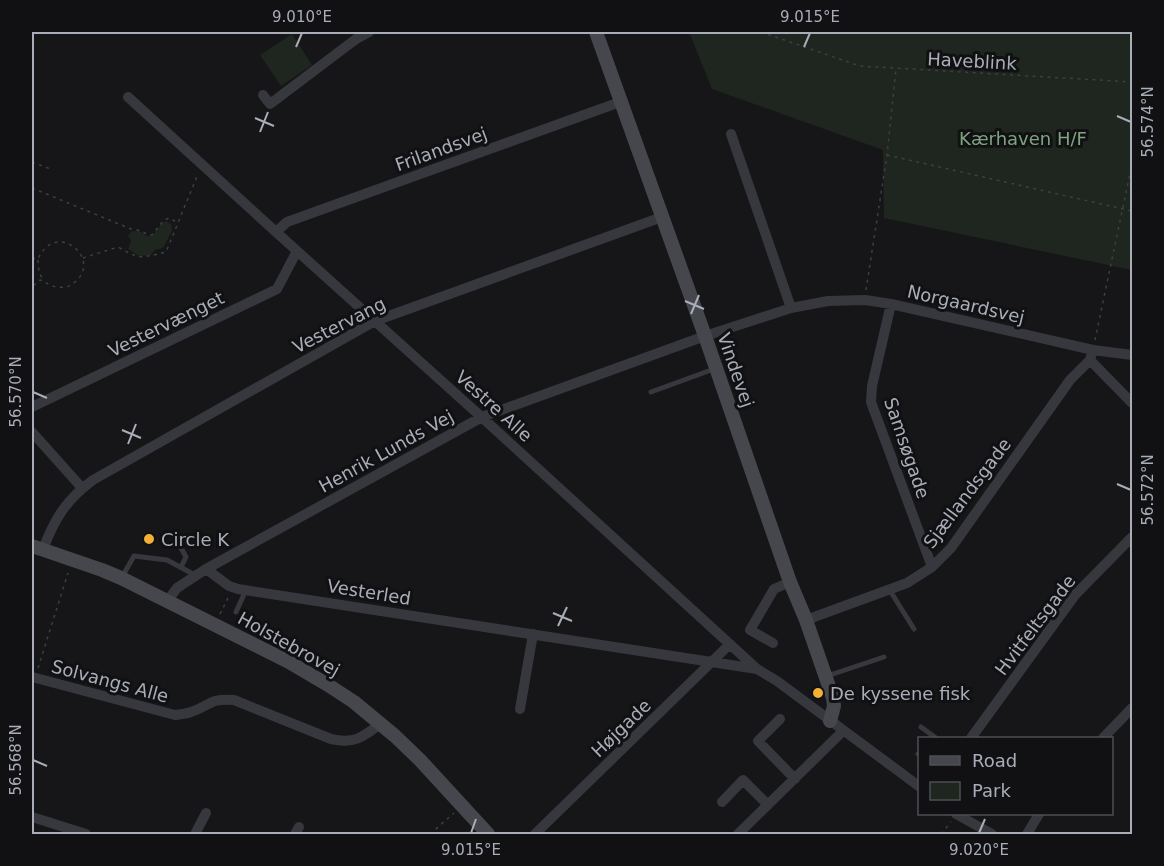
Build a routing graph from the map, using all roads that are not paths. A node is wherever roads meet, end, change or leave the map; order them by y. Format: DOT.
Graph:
graph roads {
  1 [pos="369,32"];
  2 [pos="596,32"];
  3 [pos="263,95"];
  4 [pos="128,97"];
  5 [pos="620,102"];
  6 [pos="731,134"];
  7 [pos="662,218"];
  8 [pos="276,232"];
  9 [pos="297,251"];
  10 [pos="891,304"];
  11 [pos="791,308"];
  12 [pos="375,321"];
  13 [pos="705,336"];
  14 [pos="1091,355"];
  15 [pos="1132,355"];
  16 [pos="716,368"];
  17 [pos="651,392"];
  18 [pos="1132,403"];
  19 [pos="32,407"];
  20 [pos="482,417"];
  21 [pos="32,432"];
  22 [pos="82,488"];
  23 [pos="1132,537"];
  24 [pos="180,546"];
  25 [pos="37,548"];
  26 [pos="181,567"];
  27 [pos="932,567"];
  28 [pos="201,573"];
  29 [pos="121,579"];
  30 [pos="790,582"];
  31 [pos="889,589"];
  32 [pos="246,590"];
  33 [pos="168,600"];
  34 [pos="236,612"];
  35 [pos="806,620"];
  36 [pos="914,629"];
  37 [pos="533,634"];
  38 [pos="773,643"];
  39 [pos="730,644"];
  40 [pos="884,657"];
  41 [pos="712,662"];
  42 [pos="757,669"];
  43 [pos="825,676"];
  44 [pos="33,677"];
  45 [pos="1132,708"];
  46 [pos="520,710"];
  47 [pos="780,719"];
  48 [pos="830,721"];
  49 [pos="380,724"];
  50 [pos="921,727"];
  51 [pos="843,731"];
  52 [pos="932,737"];
  53 [pos="972,737"];
  54 [pos="1104,737"];
  55 [pos="795,779"];
  56 [pos="918,787"];
  57 [pos="722,801"];
  58 [pos="768,805"];
  59 [pos="206,813"];
  60 [pos="958,815"];
  61 [pos="1038,815"];
  62 [pos="32,817"];
  63 [pos="86,834"];
  64 [pos="195,834"];
  65 [pos="488,834"];
  66 [pos="535,834"];
  67 [pos="738,834"];
  68 [pos="992,834"];
  69 [pos="1027,834"];
  1 -- 3 [label="street"];
  2 -- 5 [label="street, Vindevej"];
  4 -- 8 [label="street, Vestre Alle"];
  5 -- 7 [label="street, Vindevej"];
  5 -- 8 [label="street, Frilandsvej"];
  6 -- 11 [label="street"];
  7 -- 12 [label="street, Vestervang"];
  7 -- 13 [label="street, Vindevej"];
  8 -- 9 [label="street, Vestre Alle"];
  9 -- 12 [label="street, Vestre Alle"];
  9 -- 19 [label="street, Vestervænget"];
  10 -- 11 [label="street, Norgaardsvej"];
  10 -- 14 [label="street, Norgaardsvej"];
  10 -- 27 [label="street, Samsøgade"];
  11 -- 13 [label="street, Norgaardsvej"];
  12 -- 20 [label="street, Vestre Alle"];
  12 -- 22 [label="street, Vestervang"];
  13 -- 16 [label="street, Vindevej"];
  13 -- 20 [label="street, Henrik Lunds Vej"];
  14 -- 15 [label="street, Norgaardsvej"];
  14 -- 18 [label="street"];
  14 -- 27 [label="street, Sjællandsgade"];
  16 -- 17 [label="lane"];
  16 -- 30 [label="street, Vindevej"];
  20 -- 28 [label="street, Henrik Lunds Vej"];
  20 -- 39 [label="street, Vestre Alle"];
  21 -- 22 [label="street"];
  22 -- 25 [label="street, Vestervang"];
  23 -- 53 [label="street, Hvitfeltsgade"];
  24 -- 26 [label="lane"];
  25 -- 29 [label="street, Holstebrovej"];
  26 -- 28 [label="lane"];
  26 -- 29 [label="lane"];
  27 -- 31 [label="street, Sjællandsgade"];
  28 -- 32 [label="street, Vesterled"];
  28 -- 33 [label="street, Henrik Lunds Vej"];
  29 -- 33 [label="street, Holstebrovej"];
  30 -- 35 [label="street, Vindevej"];
  30 -- 38 [label="street"];
  31 -- 35 [label="street, Sjællandsgade"];
  31 -- 36 [label="lane"];
  32 -- 34 [label="lane"];
  32 -- 37 [label="street, Vesterled"];
  33 -- 49 [label="street, Holstebrovej"];
  35 -- 43 [label="street, Vindevej"];
  37 -- 41 [label="street, Vesterled"];
  37 -- 46 [label="street"];
  39 -- 41 [label="street, Højgade"];
  39 -- 42 [label="street, Vestre Alle"];
  40 -- 43 [label="lane"];
  41 -- 42 [label="street, Vesterled"];
  41 -- 66 [label="street, Højgade"];
  42 -- 48 [label="street, Vestre Alle"];
  43 -- 48 [label="street, Vindevej"];
  44 -- 49 [label="street, Solvangs Alle"];
  45 -- 54 [label="street"];
  47 -- 55 [label="street"];
  48 -- 51 [label="street, Vestre Alle"];
  49 -- 65 [label="street, Holstebrovej"];
  50 -- 52 [label="lane"];
  51 -- 55 [label="street"];
  51 -- 56 [label="street, Vestre Alle"];
  55 -- 58 [label="street"];
  57 -- 58 [label="street"];
  58 -- 67 [label="street"];
  59 -- 64 [label="street"];
  60 -- 68 [label="street"];
  61 -- 69 [label="street"];
  62 -- 63 [label="street"];
}
